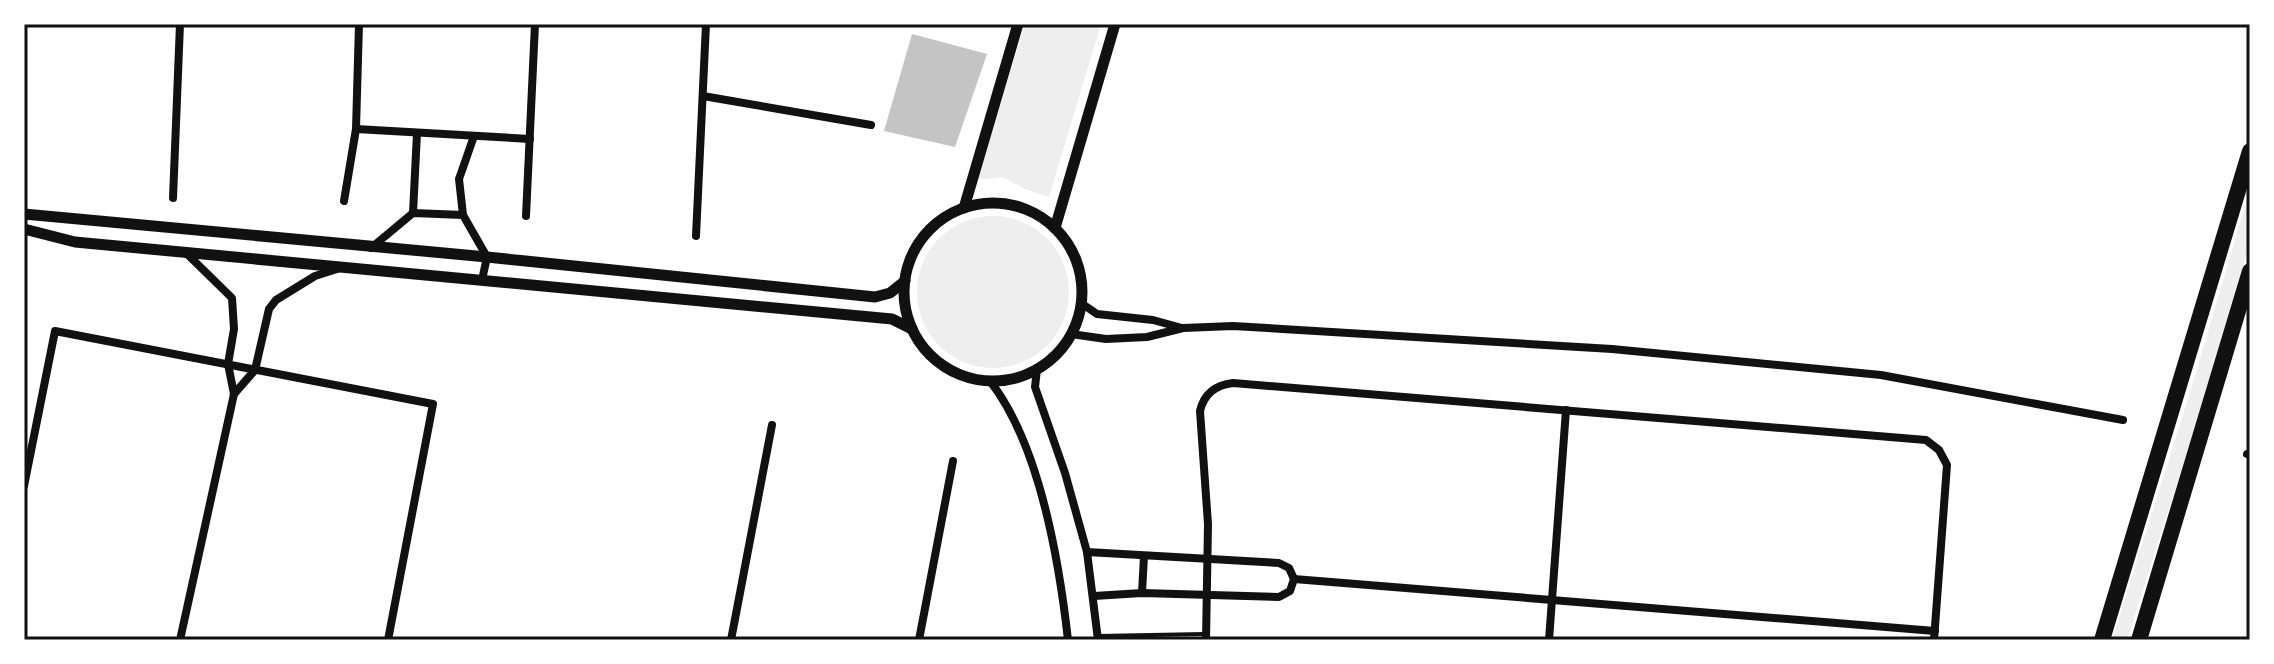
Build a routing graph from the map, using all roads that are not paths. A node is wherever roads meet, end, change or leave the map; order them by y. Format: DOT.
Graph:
graph roads {
  1 [pos="180,24"];
  2 [pos="359,24"];
  3 [pos="535,24"];
  4 [pos="706,24"];
  5 [pos="1018,24"];
  6 [pos="1115,24"];
  7 [pos="703,96"];
  8 [pos="871,125"];
  9 [pos="356,129"];
  10 [pos="417,133"];
  11 [pos="474,136"];
  12 [pos="530,139"];
  13 [pos="2250,151"];
  14 [pos="173,198"];
  15 [pos="344,201"];
  16 [pos="964,208"];
  17 [pos="413,213"];
  18 [pos="24,214"];
  19 [pos="463,215"];
  20 [pos="526,216"];
  21 [pos="1055,228"];
  22 [pos="24,229"];
  23 [pos="696,236"];
  24 [pos="370,248"];
  25 [pos="185,252"];
  26 [pos="487,257"];
  27 [pos="342,267"];
  28 [pos="2250,271"];
  29 [pos="482,280"];
  30 [pos="905,281"];
  31 [pos="1081,303"];
  32 [pos="1183,328"];
  33 [pos="912,329"];
  34 [pos="1071,334"];
  35 [pos="228,364"];
  36 [pos="1037,369"];
  37 [pos="255,370"];
  38 [pos="990,381"];
  39 [pos="234,394"];
  40 [pos="1566,410"];
  41 [pos="2123,420"];
  42 [pos="772,425"];
  43 [pos="953,461"];
  44 [pos="24,486"];
  45 [pos="1087,552"];
  46 [pos="1144,556"];
  47 [pos="1208,557"];
  48 [pos="1294,579"];
  49 [pos="1142,593"];
  50 [pos="1094,596"];
  51 [pos="1207,596"];
  52 [pos="1552,600"];
  53 [pos="1934,635"];
  54 [pos="1206,637"];
  55 [pos="1098,638"];
  56 [pos="180,640"];
  57 [pos="388,640"];
  58 [pos="731,640"];
  59 [pos="919,640"];
  60 [pos="1068,640"];
  61 [pos="1549,640"];
  62 [pos="2100,640"];
  63 [pos="2141,640"];
  1 -- 14 [label="street"];
  2 -- 9 [label="street"];
  3 -- 12 [label="street"];
  4 -- 7 [label="street"];
  5 -- 16 [label="street"];
  6 -- 21 [label="street"];
  7 -- 8 [label="street"];
  7 -- 23 [label="street"];
  9 -- 10 [label="street"];
  9 -- 15 [label="street"];
  10 -- 11 [label="street"];
  10 -- 17 [label="street"];
  11 -- 12 [label="street"];
  11 -- 19 [label="street"];
  12 -- 20 [label="street"];
  13 -- 62 [label="highway"];
  16 -- 21 [label="street"];
  16 -- 30 [label="street"];
  17 -- 19 [label="street"];
  17 -- 24 [label="street"];
  18 -- 24 [label="street"];
  19 -- 26 [label="street"];
  21 -- 31 [label="street"];
  22 -- 25 [label="street"];
  24 -- 26 [label="street"];
  25 -- 27 [label="street"];
  25 -- 35 [label="street"];
  26 -- 29 [label="street"];
  26 -- 30 [label="street"];
  27 -- 29 [label="street"];
  27 -- 37 [label="street"];
  28 -- 63 [label="highway"];
  29 -- 33 [label="street"];
  30 -- 33 [label="street"];
  31 -- 32 [label="street"];
  31 -- 34 [label="street"];
  32 -- 34 [label="street"];
  32 -- 41 [label="street"];
  33 -- 38 [label="street"];
  34 -- 36 [label="street"];
  35 -- 37 [label="street"];
  35 -- 39 [label="street"];
  35 -- 44 [label="street"];
  36 -- 38 [label="street"];
  36 -- 45 [label="street"];
  37 -- 39 [label="street"];
  37 -- 57 [label="street"];
  38 -- 60 [label="street"];
  39 -- 56 [label="street"];
  40 -- 47 [label="street"];
  40 -- 52 [label="street"];
  40 -- 53 [label="street"];
  42 -- 58 [label="street"];
  43 -- 59 [label="street"];
  45 -- 46 [label="street"];
  45 -- 50 [label="street"];
  46 -- 47 [label="street"];
  46 -- 49 [label="street"];
  47 -- 48 [label="street"];
  47 -- 51 [label="street"];
  48 -- 51 [label="street"];
  48 -- 52 [label="street"];
  49 -- 50 [label="street"];
  49 -- 51 [label="street"];
  50 -- 55 [label="street"];
  51 -- 54 [label="street"];
  52 -- 53 [label="street"];
  52 -- 61 [label="street"];
  54 -- 55 [label="lane"];
}
